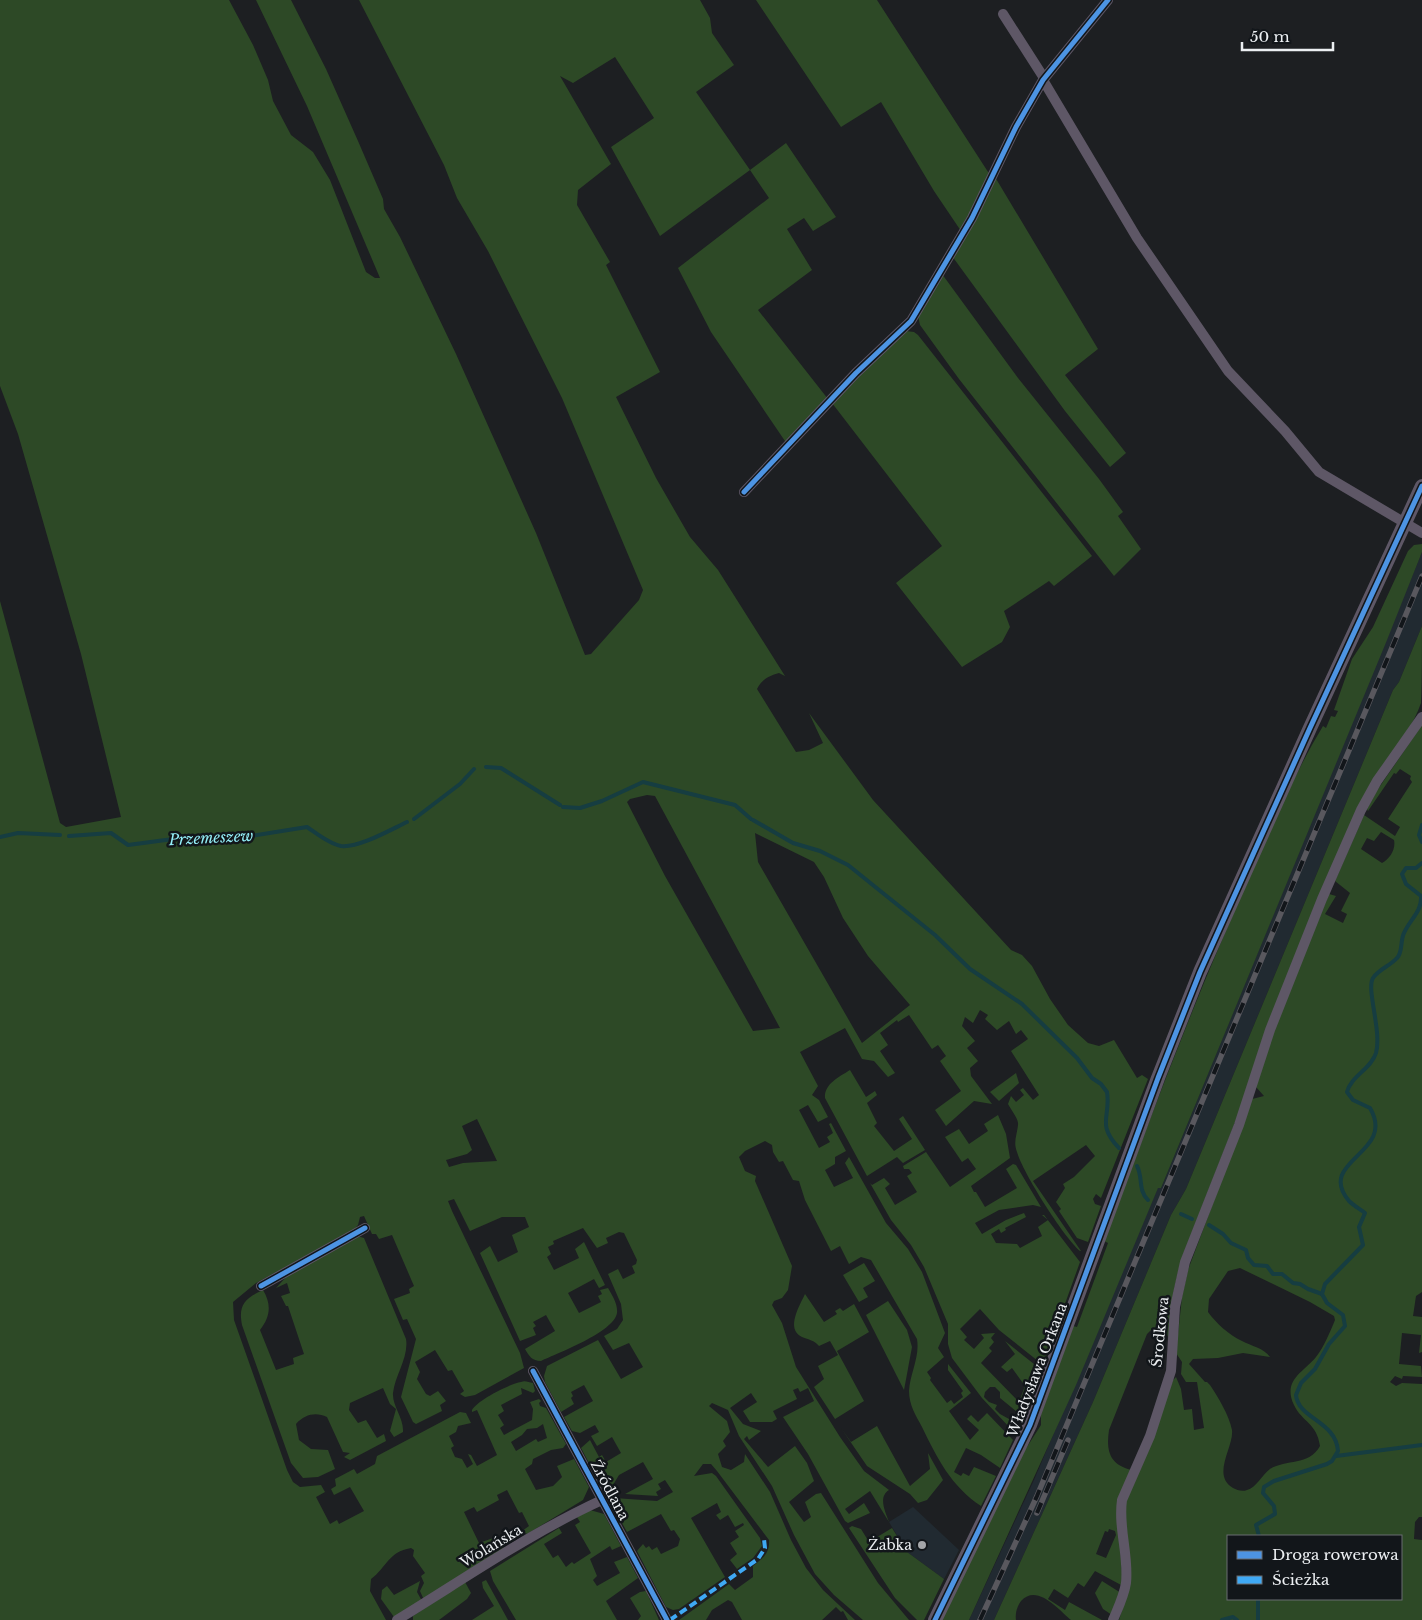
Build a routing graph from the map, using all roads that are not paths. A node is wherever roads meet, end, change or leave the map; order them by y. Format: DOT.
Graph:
graph roads {
  1 [pos="1108,0"];
  2 [pos="1003,14"];
  3 [pos="1044,79"];
  4 [pos="1422,486"];
  5 [pos="744,492"];
  6 [pos="1404,523"];
  7 [pos="1422,533"];
  8 [pos="1422,717"];
  9 [pos="365,1228"];
  10 [pos="261,1286"];
  11 [pos="533,1371"];
  12 [pos="602,1500"];
  13 [pos="397,1620"];
  14 [pos="667,1620"];
  15 [pos="935,1620"];
  16 [pos="1113,1620"];
  1 -- 3 [label="street"];
  2 -- 3 [label="street"];
  3 -- 5 [label="street"];
  3 -- 6 [label="street"];
  4 -- 6 [label="street, Władysława Orkana"];
  6 -- 7 [label="street"];
  6 -- 15 [label="street, Władysława Orkana"];
  8 -- 16 [label="street, Środkowa"];
  9 -- 10 [label="street"];
  11 -- 12 [label="street, Źródlana"];
  12 -- 13 [label="street, Wolańska"];
  12 -- 14 [label="street, Źródlana"];
}
